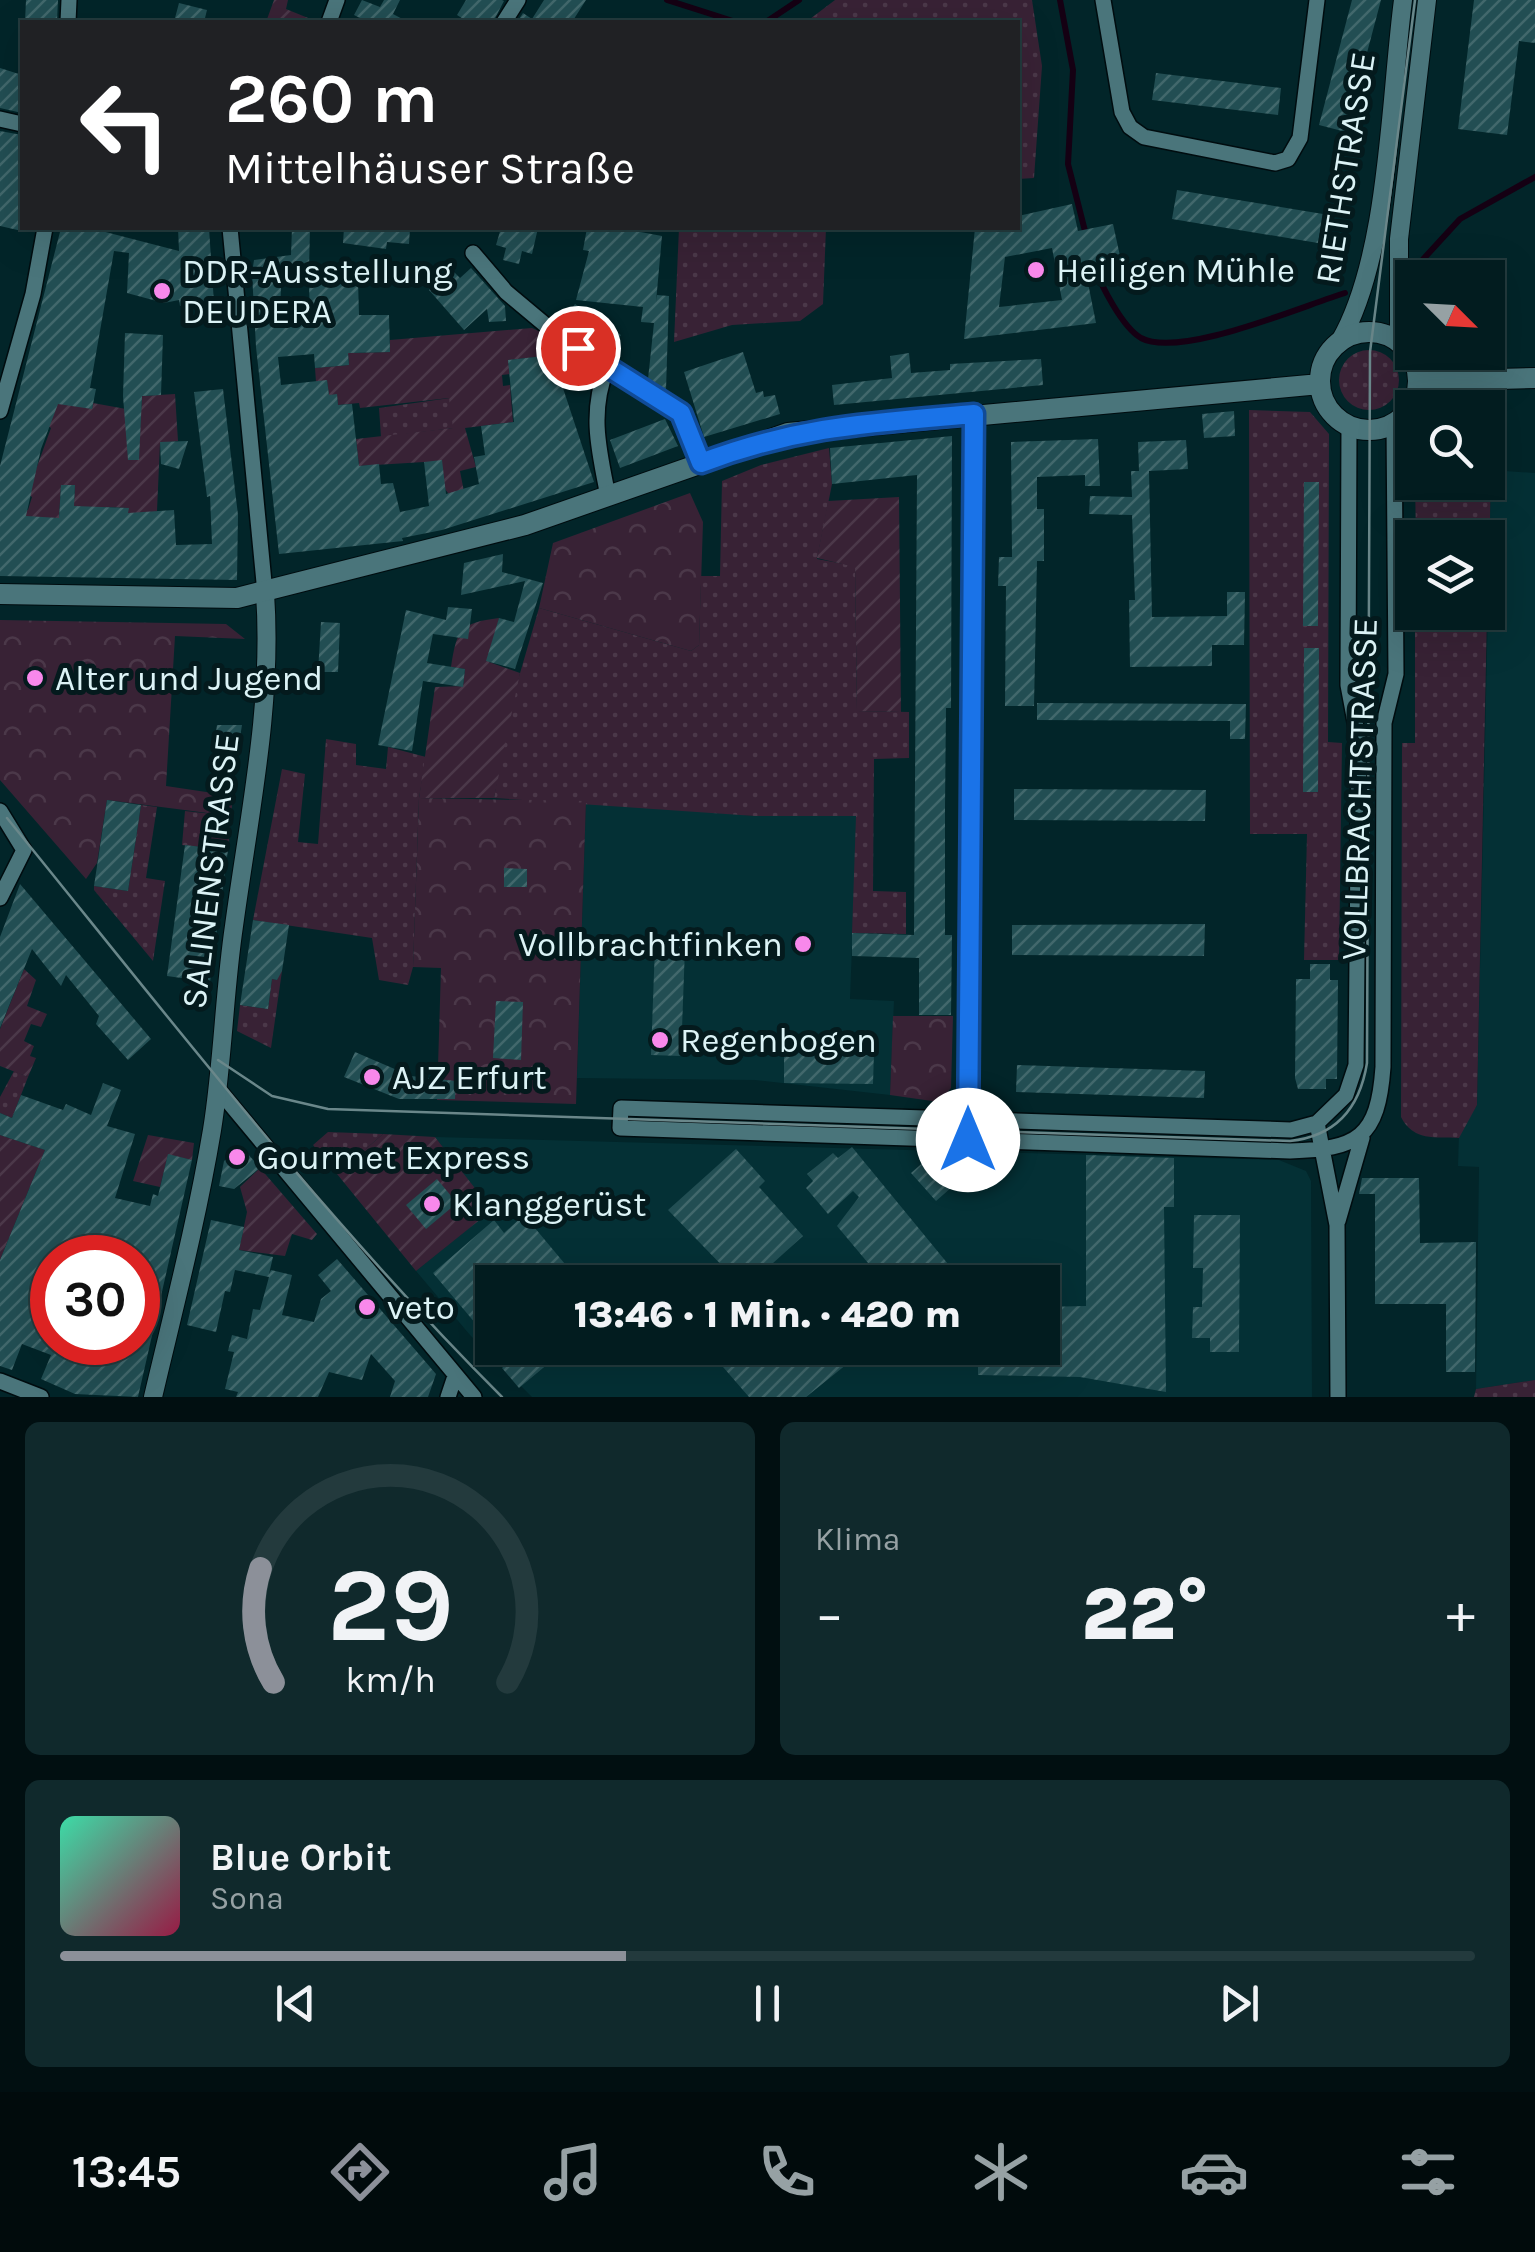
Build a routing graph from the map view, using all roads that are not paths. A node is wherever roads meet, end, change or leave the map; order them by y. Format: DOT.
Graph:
graph roads {
  1 [pos="1103,0"];
  2 [pos="1317,0"];
  3 [pos="1403,0"];
  4 [pos="1427,0"];
  5 [pos="45,230"];
  6 [pos="230,230"];
  7 [pos="473,253"];
  8 [pos="1399,260"];
  9 [pos="1395,340"];
  10 [pos="1340,342"];
  11 [pos="607,368"];
  12 [pos="1415,370"];
  13 [pos="1535,378"];
  14 [pos="1419,380"];
  15 [pos="1320,384"];
  16 [pos="0,411"];
  17 [pos="974,414"];
  18 [pos="1394,424"];
  19 [pos="1349,426"];
  20 [pos="701,463"];
  21 [pos="608,496"];
  22 [pos="264,593"];
  23 [pos="0,594"];
  24 [pos="4,814"];
  25 [pos="0,898"];
  26 [pos="217,1088"];
  27 [pos="968,1119"];
  28 [pos="1317,1123"];
  29 [pos="1362,1138"];
  30 [pos="968,1140"];
  31 [pos="1322,1147"];
  32 [pos="1337,1225"];
  33 [pos="455,1376"];
  34 [pos="0,1381"];
  35 [pos="41,1397"];
  36 [pos="153,1397"];
  37 [pos="448,1397"];
  38 [pos="474,1397"];
  39 [pos="1338,1397"];
  1 -- 2 [label="street"];
  3 -- 10 [label="street, RIETHSTRASSE"];
  4 -- 8 [label="street, RIETHSTRASSE"];
  5 -- 16 [label="street"];
  6 -- 22 [label="street, SALINENSTRASSE"];
  7 -- 11 [label="street"];
  9 -- 10 [label="main road"];
  10 -- 15 [label="main road"];
  11 -- 20 [label="street"];
  11 -- 21 [label="street"];
  12 -- 14 [label="main road"];
  13 -- 14 [label="main road"];
  14 -- 18 [label="main road"];
  15 -- 17 [label="main road"];
  15 -- 19 [label="main road"];
  17 -- 20 [label="main road"];
  17 -- 27 [label="street"];
  18 -- 19 [label="main road"];
  18 -- 29 [label="street, VOLLBRACHTSTRASSE"];
  19 -- 28 [label="street, VOLLBRACHTSTRASSE"];
  20 -- 21 [label="main road"];
  21 -- 22 [label="main road"];
  22 -- 23 [label="main road"];
  22 -- 26 [label="street, SALINENSTRASSE"];
  24 -- 25 [label="street"];
  26 -- 33 [label="street"];
  26 -- 36 [label="street, SALINENSTRASSE"];
  27 -- 28 [label="street"];
  27 -- 30 [label="street"];
  27 -- 30 [label="street"];
  28 -- 31 [label="street"];
  29 -- 31 [label="street"];
  29 -- 32 [label="street, VOLLBRACHTSTRASSE"];
  30 -- 31 [label="street"];
  31 -- 32 [label="street"];
  32 -- 39 [label="street"];
  33 -- 37 [label="street"];
  33 -- 38 [label="street"];
  34 -- 35 [label="street"];
}
